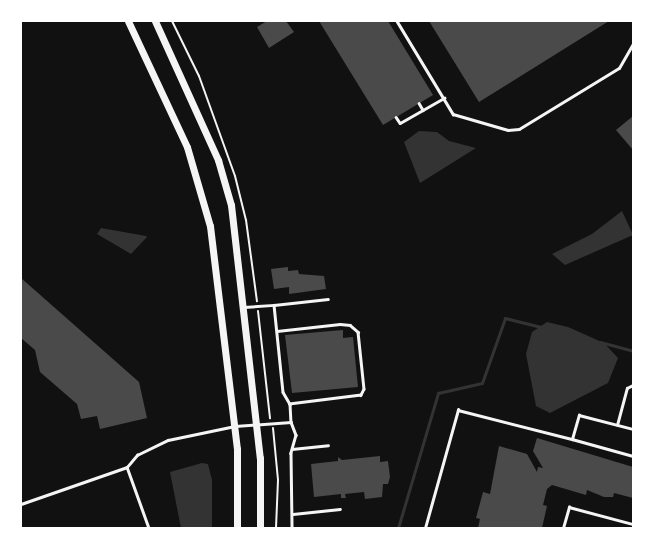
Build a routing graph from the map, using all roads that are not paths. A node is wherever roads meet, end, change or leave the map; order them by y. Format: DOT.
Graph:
graph roads {
  1 [pos="128,21"];
  2 [pos="155,21"];
  3 [pos="397,21"];
  4 [pos="633,44"];
  5 [pos="444,98"];
  6 [pos="419,103"];
  7 [pos="423,110"];
  8 [pos="396,117"];
  9 [pos="328,299"];
  10 [pos="274,304"];
  11 [pos="244,306"];
  12 [pos="277,330"];
  13 [pos="633,384"];
  14 [pos="290,404"];
  15 [pos="292,422"];
  16 [pos="257,424"];
  17 [pos="617,425"];
  18 [pos="235,426"];
  19 [pos="633,430"];
  20 [pos="572,440"];
  21 [pos="328,445"];
  22 [pos="292,448"];
  23 [pos="633,456"];
  24 [pos="127,467"];
  25 [pos="21,504"];
  26 [pos="340,509"];
  27 [pos="293,514"];
  28 [pos="633,524"];
  29 [pos="149,528"];
  30 [pos="237,528"];
  31 [pos="260,528"];
  32 [pos="292,528"];
  33 [pos="425,528"];
  34 [pos="564,528"];
  1 -- 18 [label="main road"];
  2 -- 11 [label="main road"];
  3 -- 5 [label="lane"];
  4 -- 5 [label="lane"];
  5 -- 7 [label="lane"];
  6 -- 7 [label="lane"];
  7 -- 8 [label="lane"];
  9 -- 10 [label="lane"];
  10 -- 11 [label="lane"];
  10 -- 12 [label="lane"];
  11 -- 16 [label="main road"];
  12 -- 14 [label="lane"];
  12 -- 14 [label="lane"];
  13 -- 17 [label="lane"];
  14 -- 15 [label="lane"];
  15 -- 16 [label="lane"];
  15 -- 22 [label="lane"];
  16 -- 18 [label="lane"];
  16 -- 31 [label="main road"];
  17 -- 19 [label="lane"];
  17 -- 20 [label="lane"];
  18 -- 24 [label="lane"];
  18 -- 30 [label="main road"];
  20 -- 23 [label="lane"];
  20 -- 33 [label="lane"];
  21 -- 22 [label="lane"];
  22 -- 27 [label="lane"];
  24 -- 25 [label="lane"];
  24 -- 29 [label="lane"];
  26 -- 27 [label="lane"];
  27 -- 32 [label="lane"];
  28 -- 34 [label="lane"];
}
